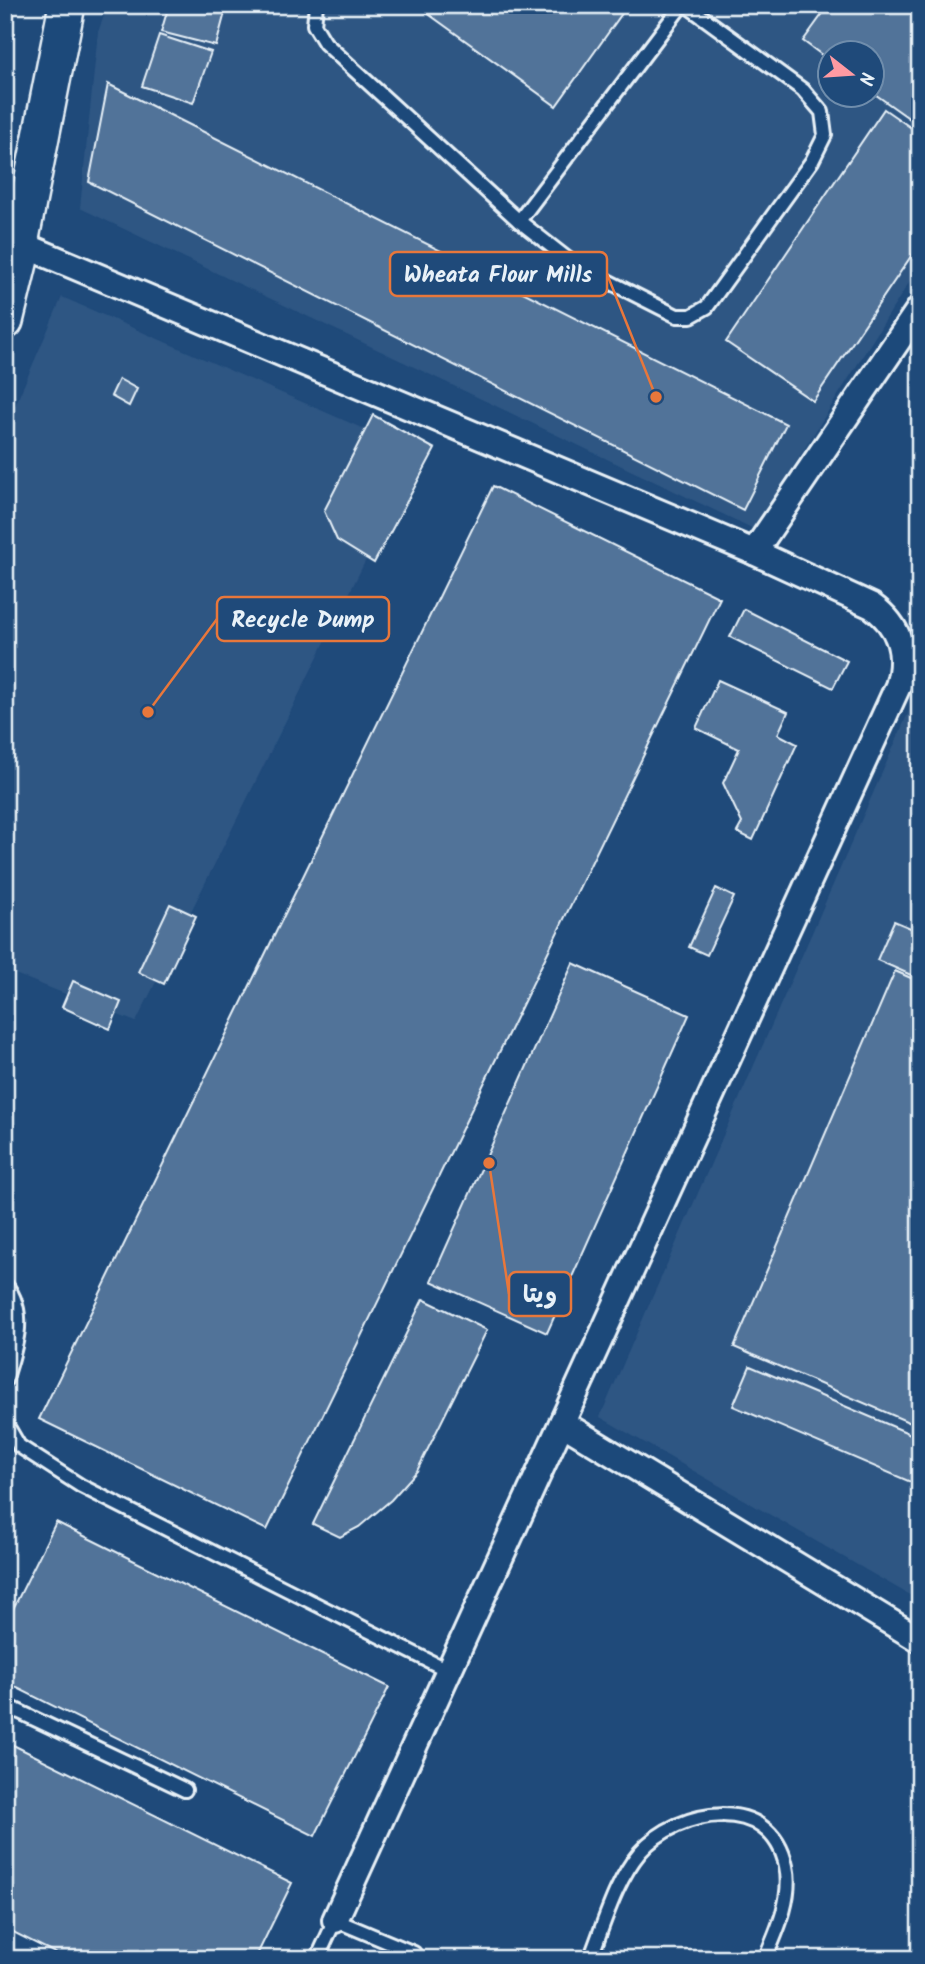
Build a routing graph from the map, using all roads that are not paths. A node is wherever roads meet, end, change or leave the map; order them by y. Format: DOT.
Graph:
graph roads {
  1 [pos="66,5"];
  2 [pos="316,5"];
  3 [pos="684,5"];
  4 [pos="519,221"];
  5 [pos="12,240"];
  6 [pos="920,307"];
  7 [pos="5,321"];
  8 [pos="754,552"];
  9 [pos="5,1284"];
  10 [pos="5,1381"];
  11 [pos="5,1422"];
  12 [pos="562,1423"];
  13 [pos="920,1640"];
  14 [pos="449,1671"];
  15 [pos="5,1705"];
  16 [pos="185,1790"];
  17 [pos="335,1920"];
  18 [pos="317,1959"];
  19 [pos="417,1959"];
  20 [pos="590,1959"];
  21 [pos="765,1959"];
  1 -- 5 [label="street"];
  2 -- 4 [label="lane"];
  3 -- 4 [label="lane"];
  3 -- 4 [label="lane"];
  5 -- 7 [label="street"];
  5 -- 8 [label="street"];
  6 -- 8 [label="street"];
  8 -- 12 [label="street"];
  9 -- 10 [label="lane"];
  11 -- 14 [label="lane"];
  12 -- 13 [label="street"];
  12 -- 14 [label="street"];
  14 -- 17 [label="street"];
  15 -- 16 [label="lane"];
  17 -- 18 [label="lane"];
  17 -- 19 [label="lane"];
  20 -- 21 [label="lane"];
}
